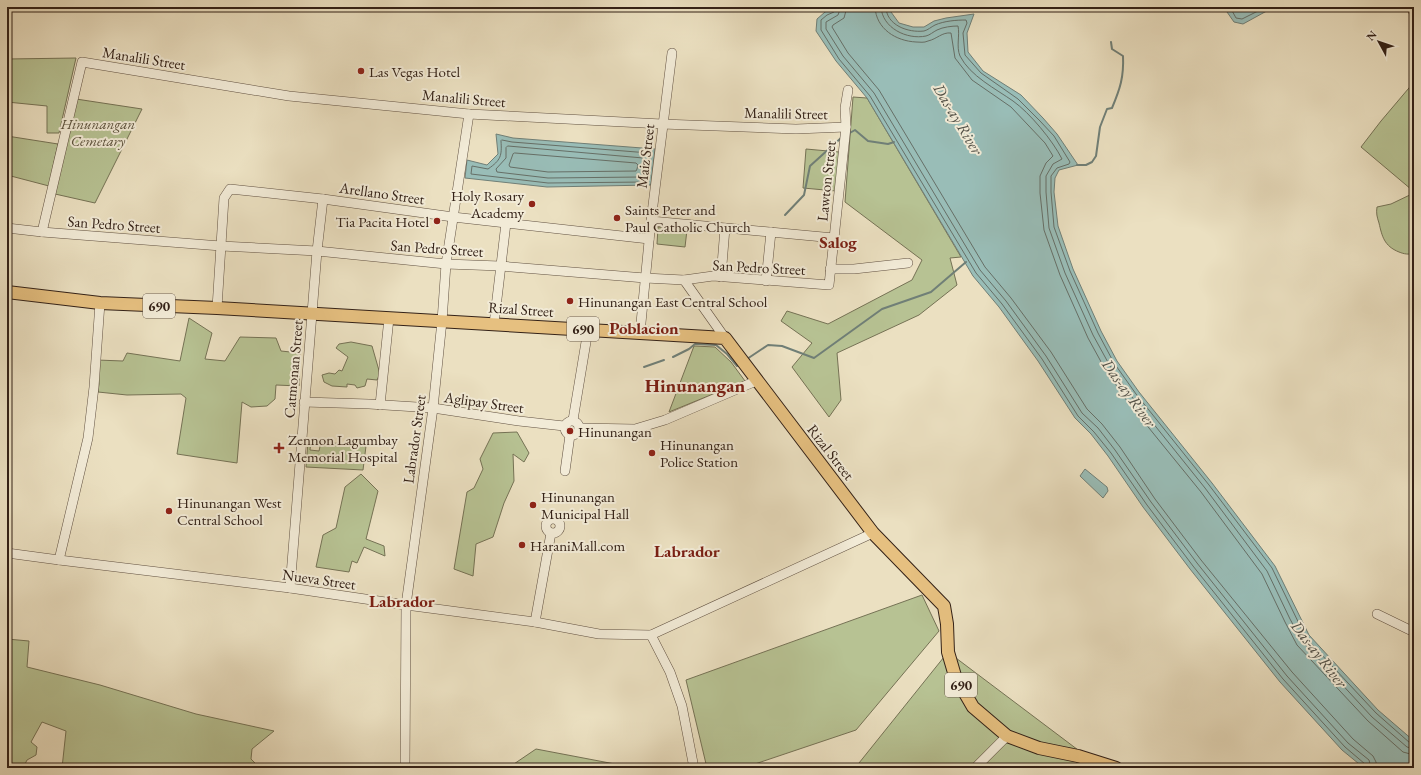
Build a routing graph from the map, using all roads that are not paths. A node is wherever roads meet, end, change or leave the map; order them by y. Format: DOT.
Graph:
graph roads {
  1 [pos="1411,7"];
  2 [pos="1414,13"];
  3 [pos="672,53"];
  4 [pos="848,90"];
  5 [pos="469,114"];
  6 [pos="662,124"];
  7 [pos="845,135"];
  8 [pos="323,199"];
  9 [pos="453,217"];
  10 [pos="651,221"];
  11 [pos="506,223"];
  12 [pos="7,228"];
  13 [pos="725,228"];
  14 [pos="42,232"];
  15 [pos="771,232"];
  16 [pos="834,238"];
  17 [pos="649,239"];
  18 [pos="222,246"];
  19 [pos="317,251"];
  20 [pos="908,263"];
  21 [pos="446,264"];
  22 [pos="500,266"];
  23 [pos="830,269"];
  24 [pos="721,277"];
  25 [pos="645,278"];
  26 [pos="684,280"];
  27 [pos="766,281"];
  28 [pos="829,285"];
  29 [pos="7,292"];
  30 [pos="100,303"];
  31 [pos="217,308"];
  32 [pos="311,314"];
  33 [pos="389,318"];
  34 [pos="442,321"];
  35 [pos="494,324"];
  36 [pos="588,330"];
  37 [pos="640,333"];
  38 [pos="724,338"];
  39 [pos="756,381"];
  40 [pos="304,402"];
  41 [pos="380,405"];
  42 [pos="433,408"];
  43 [pos="573,420"];
  44 [pos="564,426"];
  45 [pos="579,428"];
  46 [pos="570,435"];
  47 [pos="565,471"];
  48 [pos="872,533"];
  49 [pos="552,534"];
  50 [pos="7,552"];
  51 [pos="59,560"];
  52 [pos="290,588"];
  53 [pos="406,606"];
  54 [pos="1377,614"];
  55 [pos="535,622"];
  56 [pos="1414,632"];
  57 [pos="651,635"];
  58 [pos="1007,736"];
  59 [pos="405,768"];
  60 [pos="694,768"];
  61 [pos="975,768"];
  62 [pos="1116,768"];
  1 -- 2 [label="street"];
  3 -- 6 [label="street, Maiz Street"];
  4 -- 7 [label="street, Lawton Street"];
  5 -- 6 [label="street, Manalili Street"];
  5 -- 9 [label="street, Labrador Street"];
  5 -- 14 [label="street, Manalili Street"];
  6 -- 7 [label="street, Manalili Street"];
  6 -- 10 [label="street, Maiz Street"];
  7 -- 16 [label="street, Lawton Street"];
  8 -- 9 [label="street, Arellano Street"];
  8 -- 18 [label="street, Arellano Street"];
  8 -- 19 [label="street, Catmonan Street"];
  9 -- 11 [label="street, Arellano Street"];
  9 -- 21 [label="street, Labrador Street"];
  10 -- 13 [label="street"];
  10 -- 17 [label="street, Maiz Street"];
  11 -- 17 [label="street, Arellano Street"];
  11 -- 22 [label="street"];
  12 -- 14 [label="street, San Pedro Street"];
  13 -- 15 [label="street"];
  13 -- 24 [label="street"];
  14 -- 18 [label="street, San Pedro Street"];
  15 -- 16 [label="street"];
  15 -- 27 [label="street"];
  16 -- 23 [label="street, Lawton Street"];
  17 -- 25 [label="street, Maiz Street"];
  18 -- 19 [label="street, San Pedro Street"];
  18 -- 31 [label="street, Arellano Street"];
  19 -- 21 [label="street, San Pedro Street"];
  19 -- 32 [label="street, Catmonan Street"];
  20 -- 23 [label="street"];
  21 -- 22 [label="street, San Pedro Street"];
  21 -- 34 [label="street, Labrador Street"];
  22 -- 25 [label="street, San Pedro Street"];
  22 -- 35 [label="street"];
  23 -- 28 [label="street, Lawton Street"];
  24 -- 26 [label="street, San Pedro Street"];
  24 -- 27 [label="street, San Pedro Street"];
  25 -- 26 [label="street, San Pedro Street"];
  25 -- 37 [label="street, Maiz Street"];
  26 -- 38 [label="street"];
  27 -- 28 [label="street, San Pedro Street"];
  29 -- 30 [label="main road, 690"];
  30 -- 31 [label="main road, 690"];
  30 -- 51 [label="street"];
  31 -- 32 [label="main road, 690"];
  32 -- 33 [label="main road, Rizal Street / 690"];
  32 -- 40 [label="street, Catmonan Street"];
  33 -- 34 [label="main road, Rizal Street / 690"];
  33 -- 41 [label="street"];
  34 -- 35 [label="main road, Rizal Street / 690"];
  34 -- 42 [label="street, Labrador Street"];
  35 -- 36 [label="main road, Rizal Street / 690"];
  36 -- 37 [label="main road, Rizal Street / 690"];
  36 -- 43 [label="street"];
  37 -- 38 [label="main road, Rizal Street / 690"];
  38 -- 39 [label="main road, Rizal Street / 690"];
  39 -- 45 [label="street"];
  39 -- 48 [label="main road, Rizal Street / 690"];
  40 -- 41 [label="street, Aglipay Street"];
  40 -- 52 [label="street, Catmonan Street"];
  41 -- 42 [label="street, Aglipay Street"];
  42 -- 44 [label="street, Aglipay Street"];
  42 -- 53 [label="street, Labrador Street"];
  43 -- 44 [label="street"];
  43 -- 45 [label="street"];
  44 -- 46 [label="street"];
  45 -- 46 [label="street"];
  46 -- 47 [label="street"];
  48 -- 57 [label="street"];
  48 -- 58 [label="main road, 690"];
  49 -- 55 [label="street"];
  50 -- 51 [label="street, Nueva Street"];
  51 -- 52 [label="street, Nueva Street"];
  52 -- 53 [label="street, Nueva Street"];
  53 -- 55 [label="street, Nueva Street"];
  53 -- 59 [label="street, Labrador Street"];
  54 -- 56 [label="street"];
  55 -- 57 [label="street, Nueva Street"];
  57 -- 60 [label="street"];
  58 -- 61 [label="street"];
  58 -- 62 [label="main road, 690"];
}
